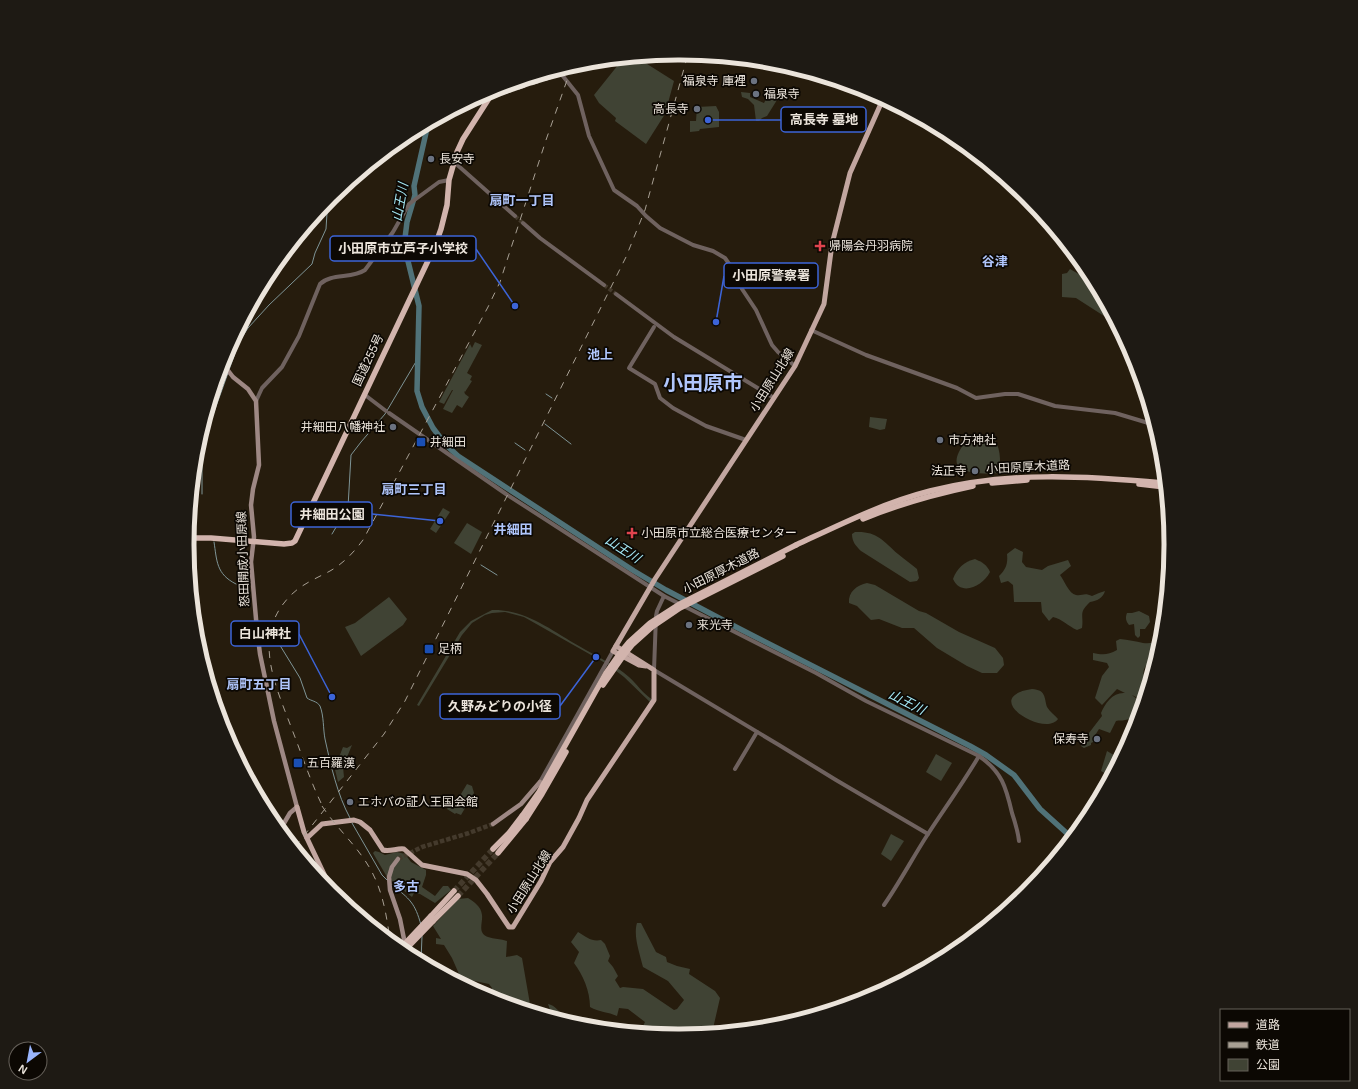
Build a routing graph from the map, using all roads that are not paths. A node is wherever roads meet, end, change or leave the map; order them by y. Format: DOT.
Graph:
graph roads {
  1 [pos="562,75"];
  2 [pos="489,99"];
  3 [pos="881,104"];
  4 [pos="454,162"];
  5 [pos="449,180"];
  6 [pos="515,216"];
  7 [pos="523,223"];
  8 [pos="604,285"];
  9 [pos="616,294"];
  10 [pos="654,327"];
  11 [pos="811,330"];
  12 [pos="795,366"];
  13 [pos="227,370"];
  14 [pos="365,394"];
  15 [pos="774,398"];
  16 [pos="256,401"];
  17 [pos="1148,423"];
  18 [pos="746,440"];
  19 [pos="1100,479"];
  20 [pos="1159,483"];
  21 [pos="1159,486"];
  22 [pos="194,538"];
  23 [pos="254,542"];
  24 [pos="651,586"];
  25 [pos="664,596"];
  26 [pos="616,646"];
  27 [pos="613,651"];
  28 [pos="646,666"];
  29 [pos="654,670"];
  30 [pos="757,732"];
  31 [pos="979,756"];
  32 [pos="736,769"];
  33 [pos="540,782"];
  34 [pos="297,807"];
  35 [pos="284,824"];
  36 [pos="493,824"];
  37 [pos="928,834"];
  38 [pos="307,838"];
  39 [pos="1019,841"];
  40 [pos="496,851"];
  41 [pos="398,859"];
  42 [pos="324,874"];
  43 [pos="456,894"];
  44 [pos="884,905"];
  45 [pos="432,918"];
  46 [pos="405,943"];
  47 [pos="405,944"];
  48 [pos="409,946"];
  1 -- 12 [label="street"];
  2 -- 4 [label="highway, 国道255号"];
  3 -- 11 [label="main road, 小田原山北線"];
  4 -- 5 [label="highway, 国道255号"];
  4 -- 6 [label="street"];
  5 -- 14 [label="highway, 国道255号"];
  5 -- 16 [label="street"];
  7 -- 8 [label="street"];
  9 -- 15 [label="street"];
  10 -- 18 [label="street"];
  11 -- 12 [label="main road, 小田原山北線"];
  11 -- 17 [label="street"];
  12 -- 15 [label="main road, 小田原山北線"];
  13 -- 16 [label="main road"];
  14 -- 23 [label="highway, 国道255号"];
  14 -- 24 [label="street"];
  15 -- 18 [label="main road, 小田原山北線"];
  16 -- 23 [label="main road, 怒田開成小田原線"];
  18 -- 24 [label="main road, 小田原山北線"];
  19 -- 20 [label="highway, 小田原厚木道路"];
  19 -- 21 [label="highway, 小田原厚木道路"];
  19 -- 40 [label="highway, 小田原厚木道路, bridge"];
  22 -- 23 [label="highway, 国道255号"];
  23 -- 34 [label="main road, 怒田開成小田原線"];
  24 -- 25 [label="street"];
  24 -- 26 [label="main road, 小田原山北線"];
  25 -- 29 [label="street"];
  25 -- 31 [label="street"];
  26 -- 27 [label="main road, 小田原山北線"];
  26 -- 28 [label="main road"];
  27 -- 28 [label="main road"];
  27 -- 33 [label="street"];
  28 -- 29 [label="main road"];
  29 -- 30 [label="street"];
  29 -- 38 [label="main road, 小田原山北線"];
  30 -- 32 [label="street"];
  30 -- 37 [label="street"];
  31 -- 37 [label="street"];
  31 -- 39 [label="street"];
  33 -- 36 [label="main road"];
  34 -- 35 [label="main road"];
  34 -- 38 [label="main road"];
  37 -- 44 [label="street"];
  38 -- 42 [label="main road"];
  41 -- 46 [label="main road"];
  43 -- 45 [label="highway"];
  45 -- 47 [label="highway, bridge"];
  45 -- 48 [label="highway, bridge"];
}
